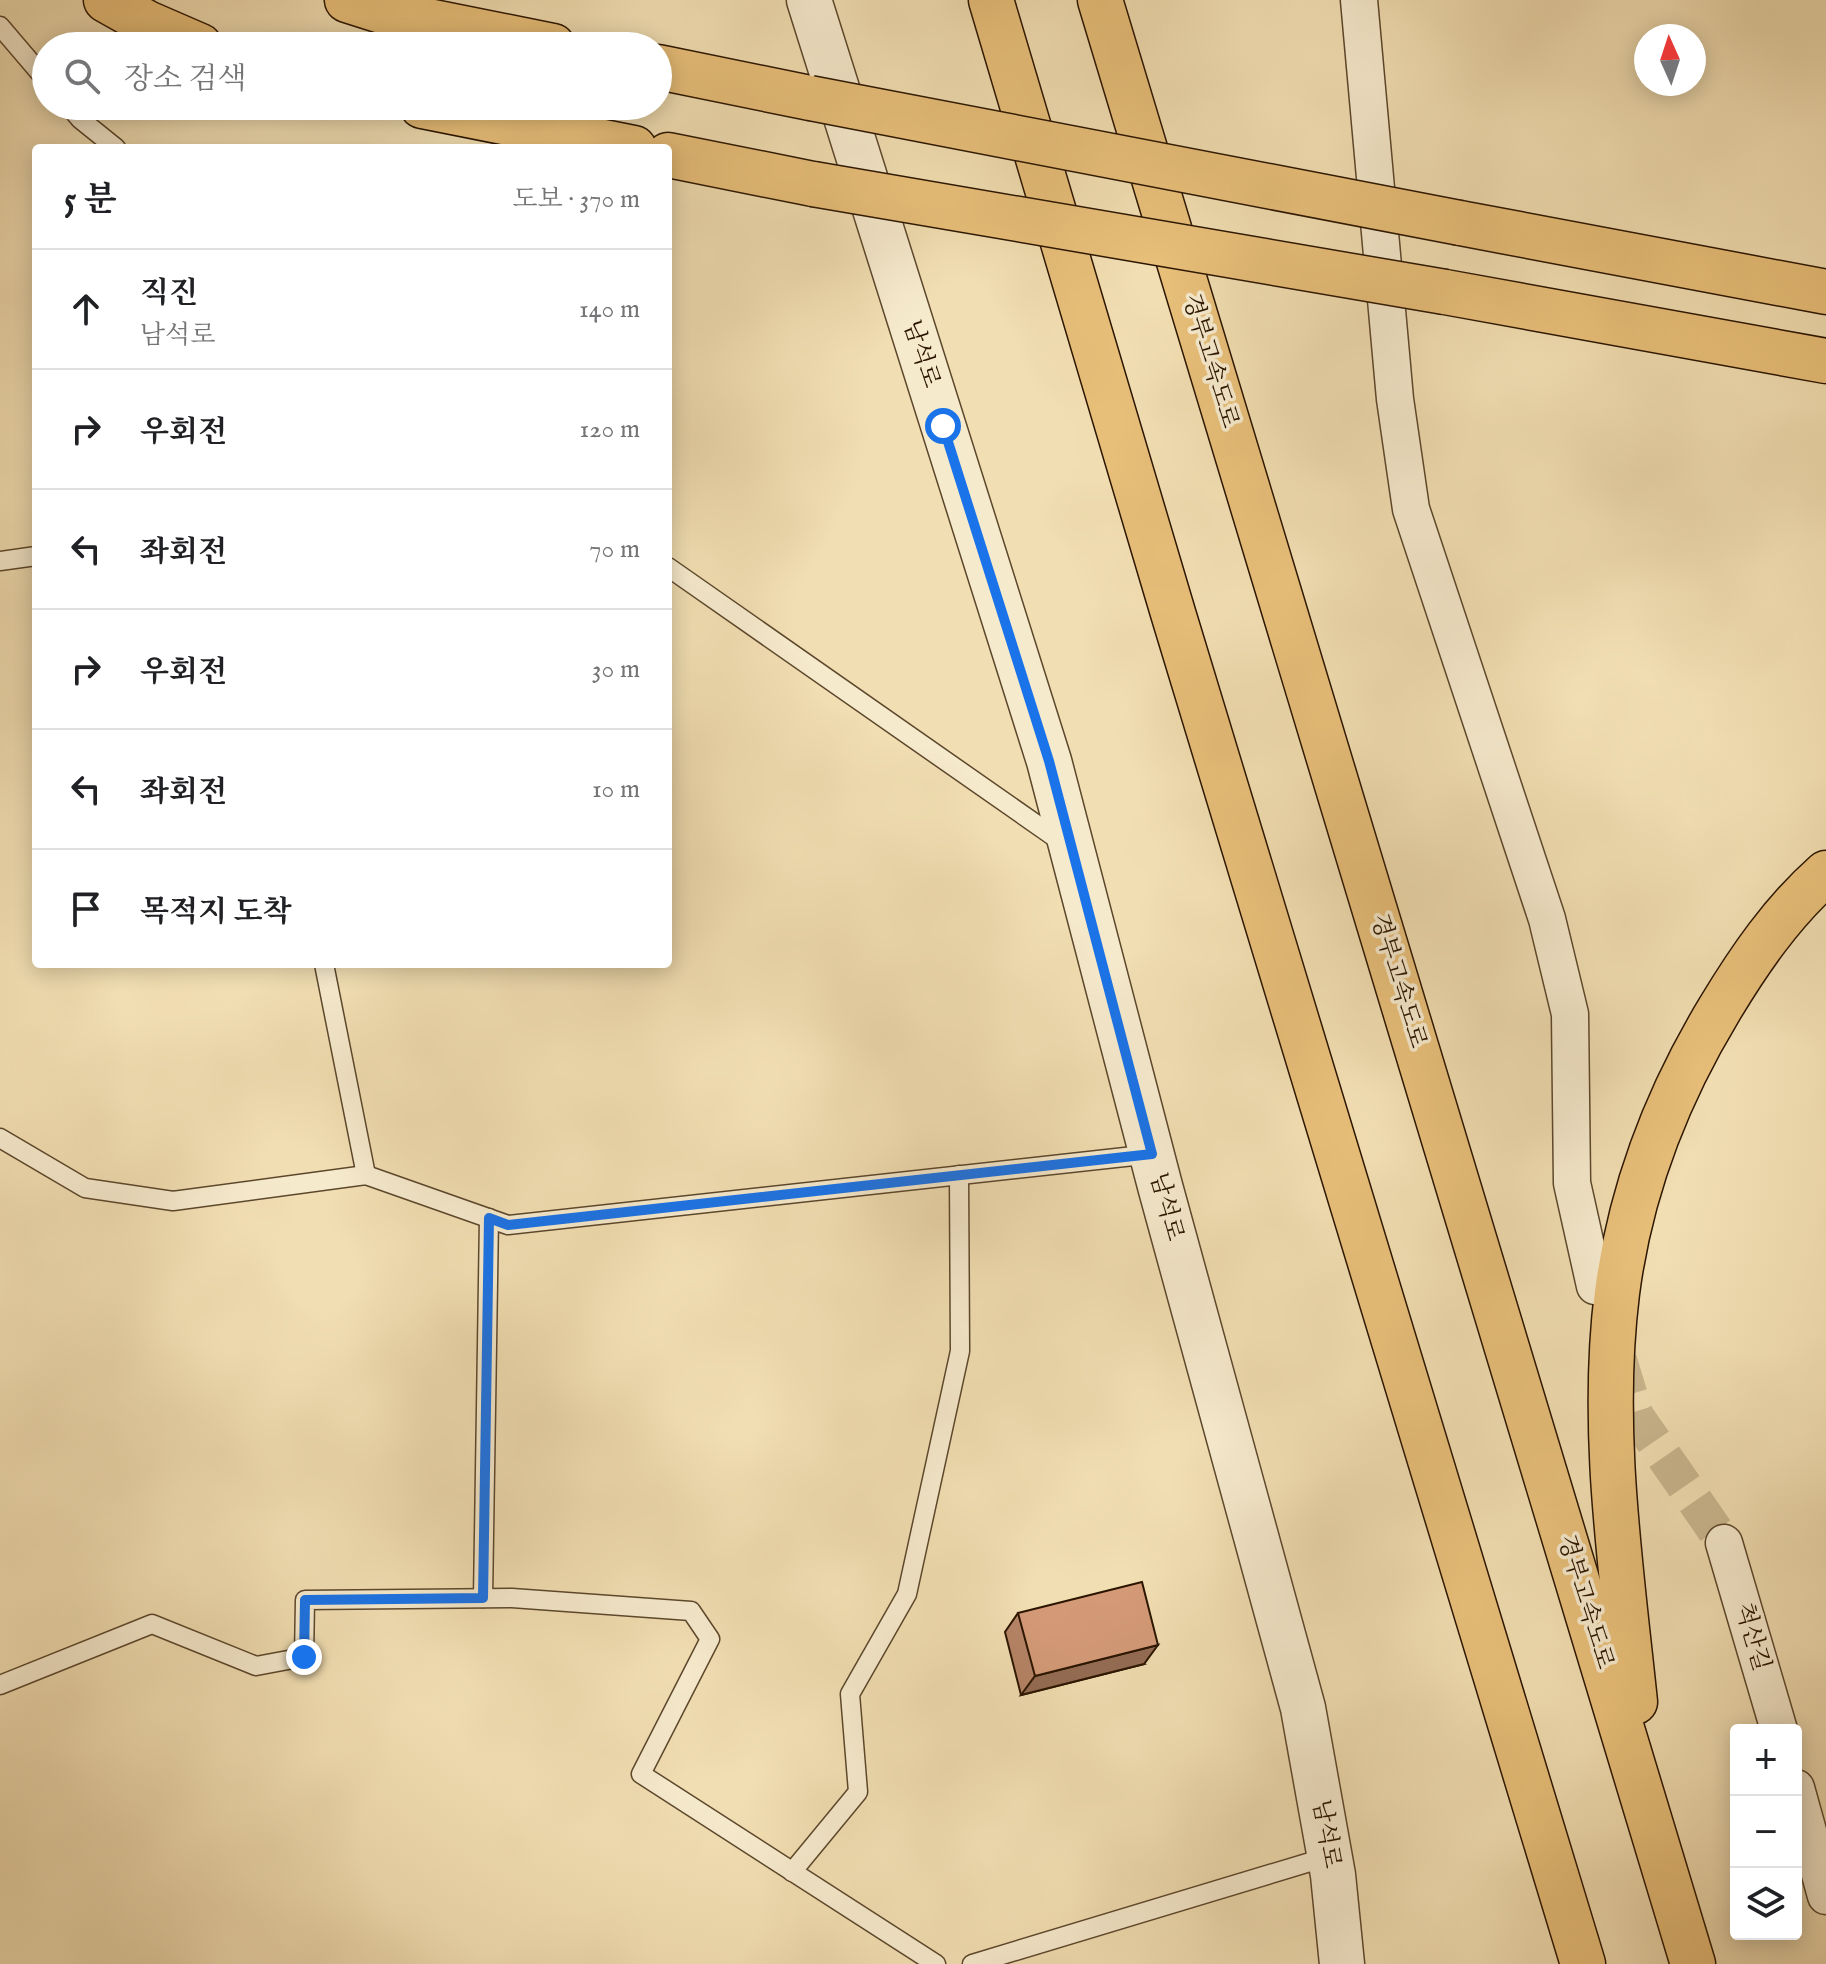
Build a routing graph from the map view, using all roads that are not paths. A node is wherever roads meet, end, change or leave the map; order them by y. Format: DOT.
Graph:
graph roads {
  1 [pos="106,0"];
  2 [pos="347,0"];
  3 [pos="809,0"];
  4 [pos="991,0"];
  5 [pos="1100,0"];
  6 [pos="1359,0"];
  7 [pos="0,26"];
  8 [pos="168,32"];
  9 [pos="483,32"];
  10 [pos="32,64"];
  11 [pos="672,70"];
  12 [pos="81,120"];
  13 [pos="493,120"];
  14 [pos="111,144"];
  15 [pos="614,144"];
  16 [pos="672,156"];
  17 [pos="1826,292"];
  18 [pos="1826,361"];
  19 [pos="32,557"];
  20 [pos="0,561"];
  21 [pos="672,570"];
  22 [pos="1072,849"];
  23 [pos="1826,873"];
  24 [pos="325,968"];
  25 [pos="0,1138"];
  26 [pos="1152,1154"];
  27 [pos="366,1175"];
  28 [pos="959,1175"];
  29 [pos="489,1218"];
  30 [pos="1595,1286"];
  31 [pos="1724,1543"];
  32 [pos="483,1598"];
  33 [pos="0,1685"];
  34 [pos="1777,1724"];
  35 [pos="1798,1796"];
  36 [pos="1647,1808"];
  37 [pos="1330,1856"];
  38 [pos="792,1872"];
  39 [pos="1826,1896"];
  40 [pos="936,1964"];
  41 [pos="972,1964"];
  42 [pos="1342,1964"];
  43 [pos="1583,1964"];
  44 [pos="1693,1964"];
  1 -- 8 [label="highway"];
  2 -- 9 [label="highway"];
  3 -- 22 [label="street, 남석로"];
  4 -- 43 [label="highway"];
  5 -- 36 [label="highway, 경부고속도로"];
  6 -- 30 [label="street"];
  7 -- 10 [label="lane"];
  11 -- 17 [label="highway, bridge"];
  12 -- 14 [label="lane"];
  13 -- 15 [label="highway"];
  16 -- 18 [label="highway, bridge"];
  19 -- 20 [label="lane"];
  21 -- 22 [label="lane"];
  22 -- 26 [label="street, 남석로"];
  23 -- 36 [label="highway"];
  24 -- 27 [label="lane"];
  25 -- 27 [label="lane"];
  26 -- 28 [label="lane"];
  26 -- 37 [label="street, 남석로"];
  27 -- 29 [label="lane"];
  28 -- 29 [label="lane"];
  28 -- 38 [label="lane"];
  29 -- 32 [label="lane"];
  31 -- 34 [label="street, 척산길"];
  32 -- 33 [label="lane"];
  32 -- 38 [label="lane"];
  35 -- 39 [label="street"];
  36 -- 44 [label="highway, 경부고속도로"];
  37 -- 41 [label="lane"];
  37 -- 42 [label="street, 남석로"];
  38 -- 40 [label="lane"];
}
